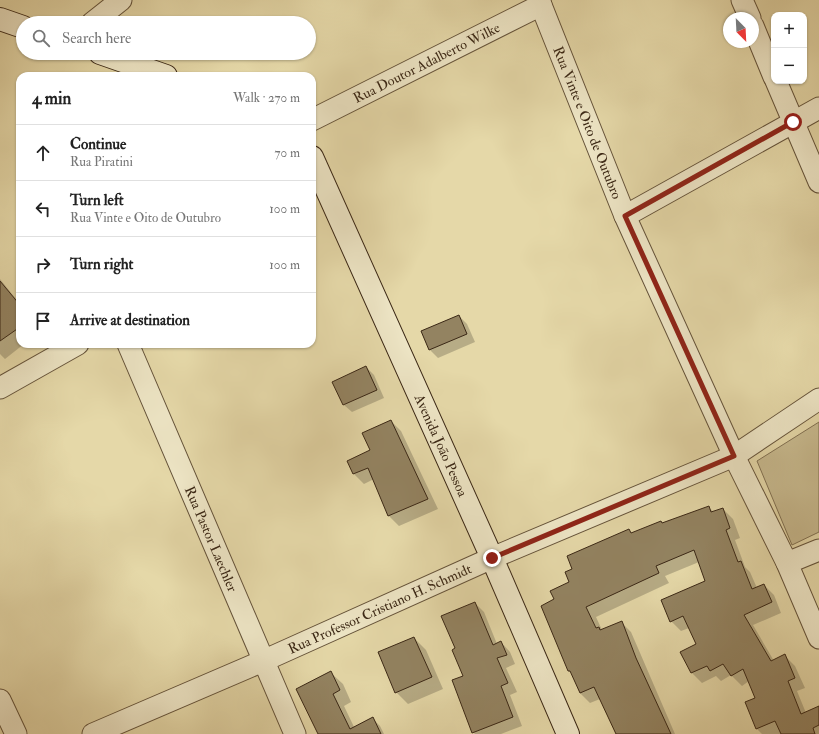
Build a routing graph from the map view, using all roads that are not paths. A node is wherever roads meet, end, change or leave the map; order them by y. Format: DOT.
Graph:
graph roads {
  1 [pos="121,0"];
  2 [pos="742,0"];
  3 [pos="540,3"];
  4 [pos="747,12"];
  5 [pos="101,16"];
  6 [pos="0,19"];
  7 [pos="16,25"];
  8 [pos="759,41"];
  9 [pos="120,60"];
  10 [pos="771,70"];
  11 [pos="155,72"];
  12 [pos="777,84"];
  13 [pos="819,108"];
  14 [pos="316,118"];
  15 [pos="793,122"];
  16 [pos="316,166"];
  17 [pos="819,182"];
  18 [pos="625,216"];
  19 [pos="71,348"];
  20 [pos="130,348"];
  21 [pos="0,388"];
  22 [pos="819,399"];
  23 [pos="734,456"];
  24 [pos="819,550"];
  25 [pos="492,558"];
  26 [pos="787,563"];
  27 [pos="819,638"];
  28 [pos="263,661"];
  29 [pos="0,700"];
  30 [pos="16,734"];
  31 [pos="93,734"];
  32 [pos="295,734"];
  33 [pos="568,734"];
  1 -- 5 [label="street"];
  2 -- 4 [label="street"];
  3 -- 14 [label="street, Rua Doutor Adalberto Wilke"];
  3 -- 18 [label="street, Rua Vinte e Oito de Outubro"];
  6 -- 7 [label="street"];
  8 -- 10 [label="street"];
  9 -- 11 [label="street"];
  12 -- 15 [label="street"];
  13 -- 15 [label="street"];
  15 -- 17 [label="street"];
  15 -- 18 [label="street"];
  16 -- 25 [label="street, Avenida João Pessoa"];
  18 -- 23 [label="street, Rua Vinte e Oito de Outubro"];
  19 -- 21 [label="street"];
  20 -- 28 [label="street, Rua Pastor Laechler"];
  22 -- 23 [label="street, Rua Professor Cristiano H. Schmidt"];
  23 -- 25 [label="street, Rua Professor Cristiano H. Schmidt"];
  23 -- 26 [label="street, Rua Vinte e Oito de Outubro"];
  24 -- 26 [label="street"];
  25 -- 28 [label="street, Rua Professor Cristiano H. Schmidt"];
  25 -- 33 [label="street, Avenida João Pessoa"];
  26 -- 27 [label="street, Rua Vinte e Oito de Outubro"];
  28 -- 31 [label="street, Rua Professor Cristiano H. Schmidt"];
  28 -- 32 [label="street, Rua Pastor Laechler"];
  29 -- 30 [label="street"];
}
